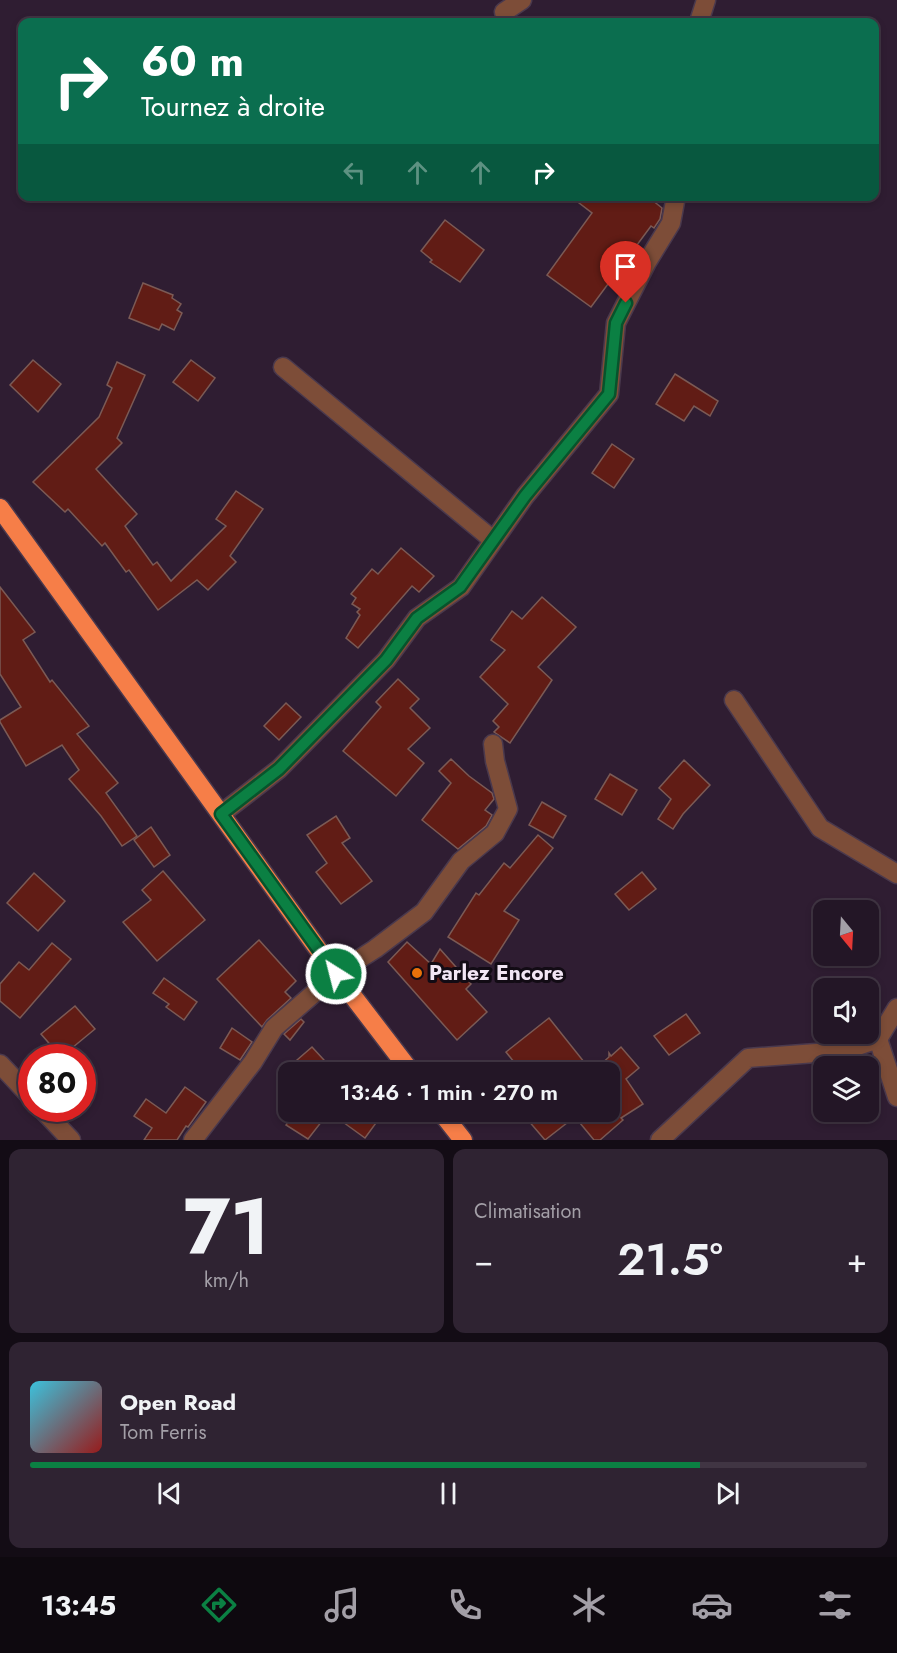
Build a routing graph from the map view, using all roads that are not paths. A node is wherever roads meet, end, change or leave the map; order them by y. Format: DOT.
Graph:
graph roads {
  1 [pos="522,0"];
  2 [pos="705,0"];
  3 [pos="504,12"];
  4 [pos="700,18"];
  5 [pos="675,201"];
  6 [pos="283,367"];
  7 [pos="0,508"];
  8 [pos="493,540"];
  9 [pos="734,700"];
  10 [pos="493,744"];
  11 [pos="221,814"];
  12 [pos="897,874"];
  13 [pos="336,974"];
  14 [pos="897,1008"];
  15 [pos="879,1037"];
  16 [pos="879,1042"];
  17 [pos="863,1044"];
  18 [pos="403,1062"];
  19 [pos="0,1064"];
  20 [pos="18,1083"];
  21 [pos="897,1097"];
  22 [pos="54,1122"];
  23 [pos="448,1122"];
  24 [pos="71,1140"];
  25 [pos="193,1140"];
  26 [pos="462,1140"];
  27 [pos="660,1140"];
  1 -- 3 [label="street"];
  2 -- 4 [label="street"];
  5 -- 8 [label="street"];
  6 -- 8 [label="street"];
  7 -- 11 [label="highway"];
  8 -- 11 [label="street"];
  9 -- 12 [label="street"];
  10 -- 13 [label="street"];
  11 -- 13 [label="highway"];
  13 -- 18 [label="highway"];
  13 -- 25 [label="street"];
  14 -- 15 [label="street"];
  16 -- 21 [label="street"];
  17 -- 27 [label="street"];
  19 -- 20 [label="street"];
  22 -- 24 [label="street"];
  23 -- 26 [label="highway"];
}
